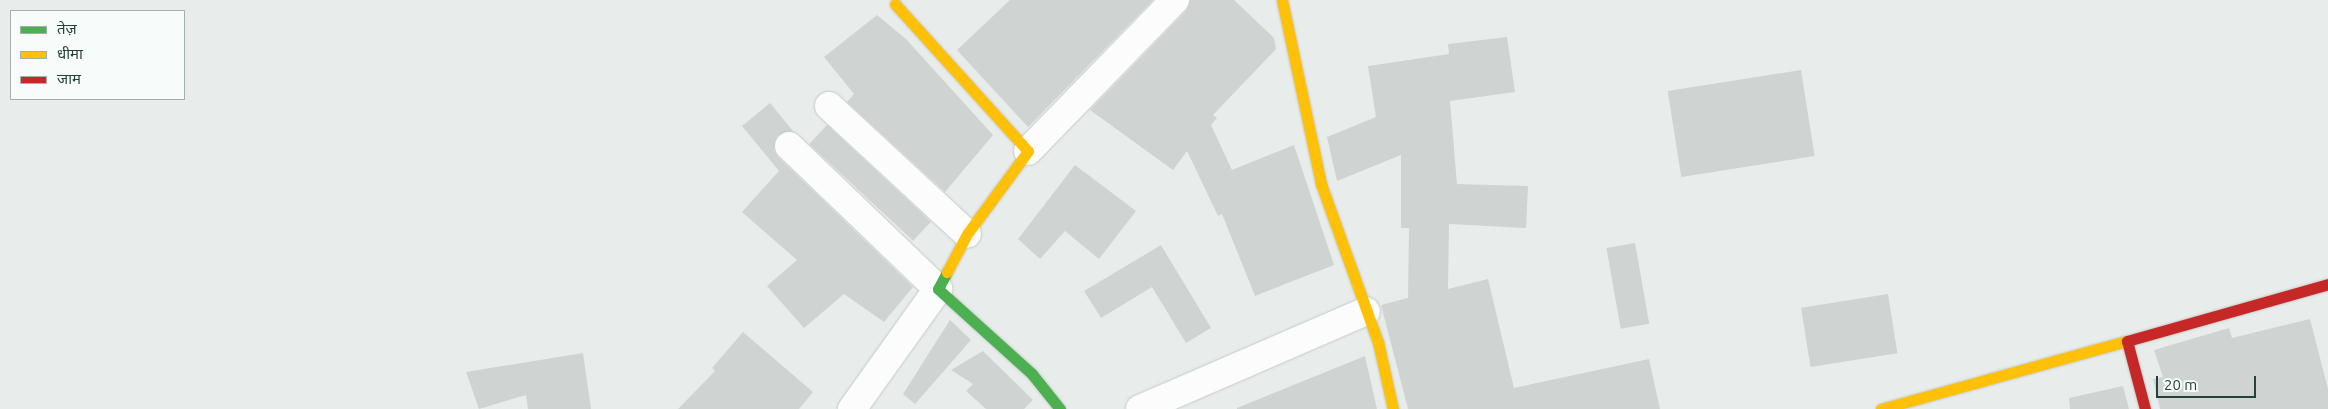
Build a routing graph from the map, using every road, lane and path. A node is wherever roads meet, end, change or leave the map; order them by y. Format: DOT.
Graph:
graph roads {
  1 [pos="1175,0"];
  2 [pos="1282,0"];
  3 [pos="895,4"];
  4 [pos="829,106"];
  5 [pos="789,146"];
  6 [pos="1028,151"];
  7 [pos="967,234"];
  8 [pos="2328,284"];
  9 [pos="938,290"];
  10 [pos="1366,311"];
  11 [pos="2127,341"];
  12 [pos="852,409"];
  13 [pos="1060,409"];
  14 [pos="1140,409"];
  15 [pos="1393,409"];
  16 [pos="1881,409"];
  17 [pos="2145,409"];
  1 -- 6 [label="street"];
  2 -- 10 [label="street"];
  3 -- 6 [label="street"];
  4 -- 7 [label="street"];
  5 -- 9 [label="street"];
  6 -- 7 [label="street"];
  7 -- 9 [label="street"];
  8 -- 11 [label="street"];
  9 -- 12 [label="street"];
  9 -- 13 [label="street"];
  10 -- 14 [label="street"];
  10 -- 15 [label="street"];
  11 -- 16 [label="street"];
  11 -- 17 [label="street"];
}
